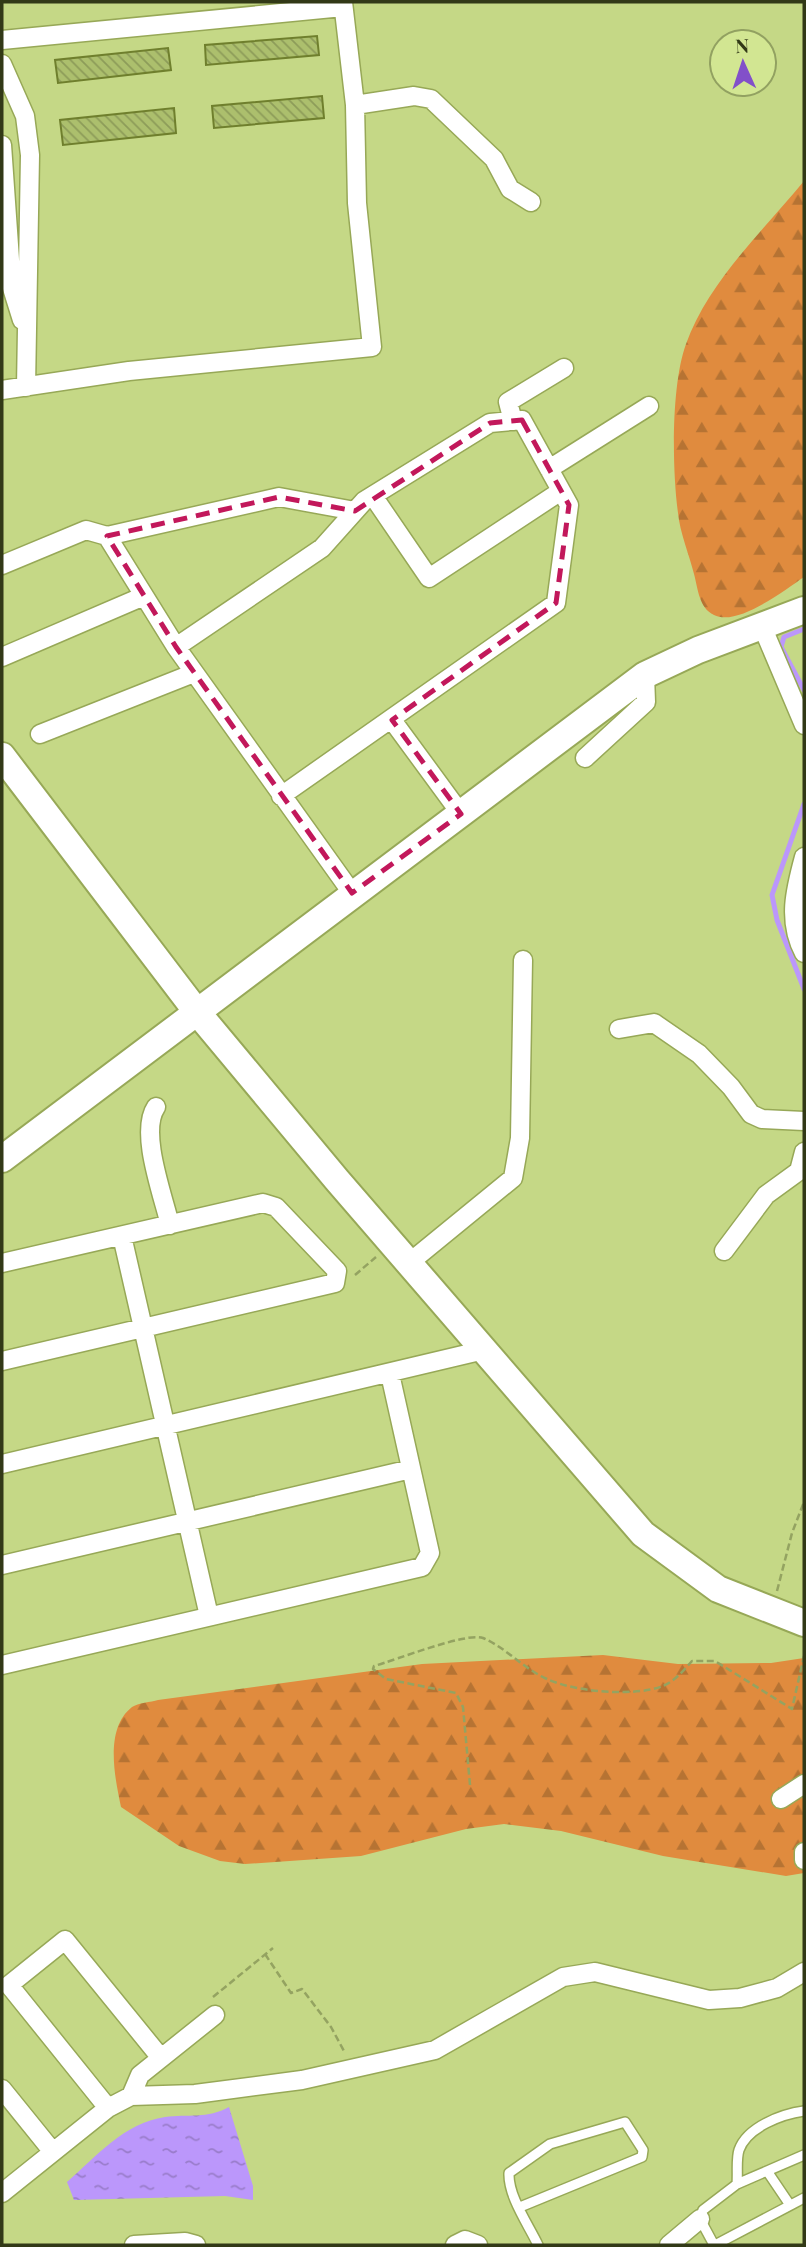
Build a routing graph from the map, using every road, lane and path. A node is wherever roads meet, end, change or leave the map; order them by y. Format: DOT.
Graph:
graph roads {
  1 [pos="343,4"];
  2 [pos="223,10"];
  3 [pos="2,40"];
  4 [pos="2,64"];
  5 [pos="8,92"];
  6 [pos="355,105"];
  7 [pos="2,145"];
  8 [pos="531,202"];
  9 [pos="27,337"];
  10 [pos="564,368"];
  11 [pos="26,387"];
  12 [pos="2,390"];
  13 [pos="649,406"];
  14 [pos="513,421"];
  15 [pos="549,469"];
  16 [pos="561,491"];
  17 [pos="373,496"];
  18 [pos="355,511"];
  19 [pos="107,536"];
  20 [pos="2,565"];
  21 [pos="144,596"];
  22 [pos="804,610"];
  23 [pos="762,626"];
  24 [pos="176,647"];
  25 [pos="2,657"];
  26 [pos="194,673"];
  27 [pos="645,675"];
  28 [pos="392,720"];
  29 [pos="804,725"];
  30 [pos="40,734"];
  31 [pos="2,756"];
  32 [pos="585,758"];
  33 [pos="281,796"];
  34 [pos="461,814"];
  35 [pos="804,857"];
  36 [pos="352,893"];
  37 [pos="804,953"];
  38 [pos="523,960"];
  39 [pos="197,1012"];
  40 [pos="619,1029"];
  41 [pos="156,1107"];
  42 [pos="804,1121"];
  43 [pos="804,1153"];
  44 [pos="2,1159"];
  45 [pos="170,1224"];
  46 [pos="121,1236"];
  47 [pos="392,1243"];
  48 [pos="724,1251"];
  49 [pos="2,1263"];
  50 [pos="409,1263"];
  51 [pos="335,1283"];
  52 [pos="143,1329"];
  53 [pos="484,1350"];
  54 [pos="2,1361"];
  55 [pos="390,1374"];
  56 [pos="164,1426"];
  57 [pos="2,1464"];
  58 [pos="411,1469"];
  59 [pos="804,1502"];
  60 [pos="187,1521"];
  61 [pos="2,1565"];
  62 [pos="772,1612"];
  63 [pos="209,1615"];
  64 [pos="804,1623"];
  65 [pos="804,1656"];
  66 [pos="2,1665"];
  67 [pos="804,1784"];
  68 [pos="470,1786"];
  69 [pos="781,1799"];
  70 [pos="804,1852"];
  71 [pos="804,1860"];
  72 [pos="273,1948"];
  73 [pos="265,1954"];
  74 [pos="804,1972"];
  75 [pos="215,2015"];
  76 [pos="161,2058"];
  77 [pos="351,2069"];
  78 [pos="2,2089"];
  79 [pos="131,2096"];
  80 [pos="108,2108"];
  81 [pos="804,2111"];
  82 [pos="53,2152"];
  83 [pos="804,2155"];
  84 [pos="767,2171"];
  85 [pos="737,2184"];
  86 [pos="2,2193"];
  87 [pos="804,2198"];
  88 [pos="790,2205"];
  89 [pos="520,2207"];
  90 [pos="700,2220"];
  91 [pos="134,2245"];
  92 [pos="196,2245"];
  93 [pos="455,2245"];
  94 [pos="478,2245"];
  95 [pos="538,2245"];
  96 [pos="670,2245"];
  97 [pos="714,2245"];
  1 -- 2 [label="street"];
  1 -- 6 [label="street"];
  2 -- 3 [label="street"];
  4 -- 5 [label="street"];
  5 -- 9 [label="street"];
  6 -- 8 [label="street"];
  6 -- 11 [label="street"];
  7 -- 9 [label="street"];
  9 -- 11 [label="street"];
  10 -- 14 [label="street"];
  11 -- 12 [label="street"];
  13 -- 15 [label="street"];
  14 -- 15 [label="street"];
  14 -- 17 [label="street"];
  15 -- 16 [label="street"];
  16 -- 17 [label="street"];
  16 -- 28 [label="street"];
  17 -- 18 [label="street"];
  18 -- 19 [label="street"];
  18 -- 24 [label="street"];
  19 -- 20 [label="street"];
  19 -- 21 [label="street"];
  21 -- 24 [label="street"];
  21 -- 25 [label="street"];
  22 -- 23 [label="street"];
  23 -- 27 [label="street"];
  23 -- 29 [label="street"];
  24 -- 26 [label="street"];
  26 -- 30 [label="street"];
  26 -- 33 [label="street"];
  27 -- 32 [label="street"];
  27 -- 34 [label="street"];
  28 -- 33 [label="street"];
  28 -- 34 [label="street"];
  31 -- 39 [label="street"];
  33 -- 36 [label="street"];
  34 -- 36 [label="street"];
  35 -- 37 [label="street"];
  36 -- 39 [label="street"];
  38 -- 50 [label="street"];
  39 -- 44 [label="street"];
  39 -- 47 [label="street"];
  40 -- 42 [label="street"];
  41 -- 45 [label="street"];
  43 -- 48 [label="street"];
  45 -- 46 [label="street"];
  45 -- 51 [label="street"];
  46 -- 49 [label="street"];
  46 -- 52 [label="street"];
  47 -- 50 [label="street"];
  47 -- 51 [label="path"];
  50 -- 53 [label="street"];
  51 -- 52 [label="street"];
  52 -- 54 [label="street"];
  52 -- 56 [label="street"];
  53 -- 55 [label="street"];
  53 -- 62 [label="street"];
  55 -- 56 [label="street"];
  55 -- 58 [label="street"];
  56 -- 57 [label="street"];
  56 -- 60 [label="street"];
  58 -- 60 [label="street"];
  58 -- 63 [label="street"];
  59 -- 62 [label="path"];
  60 -- 61 [label="street"];
  60 -- 63 [label="street"];
  62 -- 64 [label="street"];
  63 -- 66 [label="street"];
  65 -- 68 [label="path"];
  67 -- 69 [label="street"];
  70 -- 71 [label="street"];
  72 -- 73 [label="path"];
  73 -- 75 [label="path"];
  73 -- 77 [label="path"];
  74 -- 77 [label="street"];
  75 -- 76 [label="street"];
  76 -- 79 [label="street"];
  76 -- 80 [label="street"];
  77 -- 79 [label="street"];
  78 -- 82 [label="street"];
  79 -- 80 [label="street"];
  80 -- 82 [label="street"];
  81 -- 85 [label="lane"];
  82 -- 86 [label="street"];
  83 -- 84 [label="lane"];
  84 -- 85 [label="lane"];
  84 -- 88 [label="lane"];
  85 -- 90 [label="lane"];
  87 -- 88 [label="lane"];
  88 -- 97 [label="lane"];
  89 -- 89 [label="lane"];
  89 -- 95 [label="lane"];
  90 -- 96 [label="street"];
  90 -- 97 [label="lane"];
  91 -- 92 [label="street"];
  93 -- 94 [label="street"];
}
